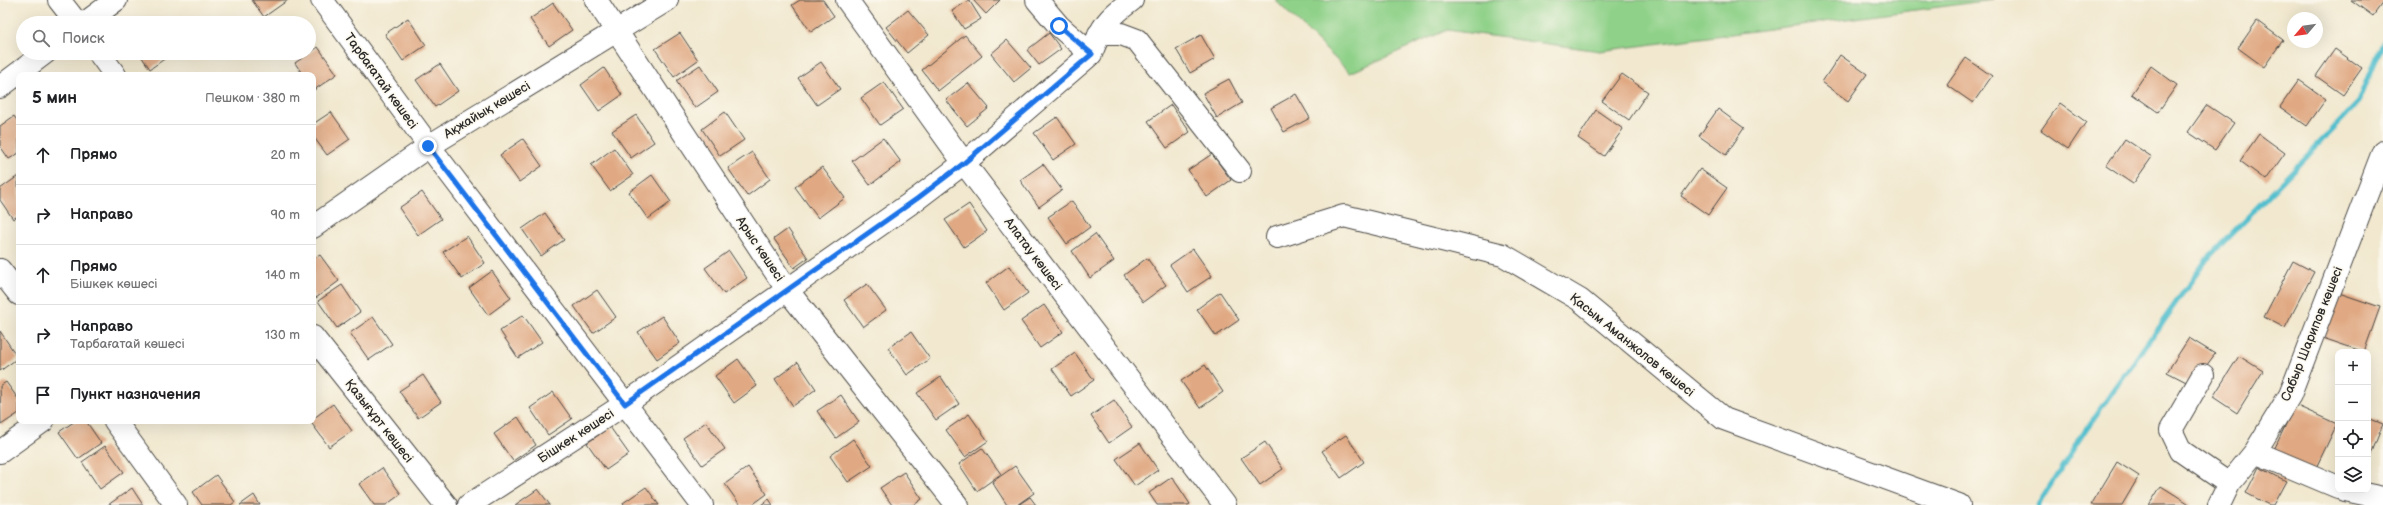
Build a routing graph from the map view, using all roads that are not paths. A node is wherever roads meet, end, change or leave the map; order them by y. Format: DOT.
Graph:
graph roads {
  1 [pos="60,0"];
  2 [pos="116,0"];
  3 [pos="322,0"];
  4 [pos="596,0"];
  5 [pos="667,0"];
  6 [pos="847,0"];
  7 [pos="1037,0"];
  8 [pos="1132,0"];
  9 [pos="72,16"];
  10 [pos="94,16"];
  11 [pos="616,32"];
  12 [pos="1095,44"];
  13 [pos="36,60"];
  14 [pos="104,60"];
  15 [pos="20,72"];
  16 [pos="113,72"];
  17 [pos="16,75"];
  18 [pos="0,87"];
  19 [pos="428,146"];
  20 [pos="2383,152"];
  21 [pos="964,163"];
  22 [pos="1240,171"];
  23 [pos="316,226"];
  24 [pos="1276,237"];
  25 [pos="0,270"];
  26 [pos="16,290"];
  27 [pos="788,291"];
  28 [pos="316,341"];
  29 [pos="2203,375"];
  30 [pos="625,404"];
  31 [pos="39,424"];
  32 [pos="117,424"];
  33 [pos="0,452"];
  34 [pos="2255,452"];
  35 [pos="2229,484"];
  36 [pos="2335,486"];
  37 [pos="2359,493"];
  38 [pos="2383,498"];
  39 [pos="176,505"];
  40 [pos="446,505"];
  41 [pos="469,505"];
  42 [pos="702,505"];
  43 [pos="957,505"];
  44 [pos="1225,505"];
  45 [pos="1959,505"];
  46 [pos="2219,505"];
  1 -- 9 [label="street"];
  2 -- 10 [label="street"];
  3 -- 19 [label="street, Тарбағатай көшесі"];
  4 -- 11 [label="street, Арыс көшесі"];
  5 -- 11 [label="street, Ақжайық көшесі"];
  6 -- 21 [label="street, Алатау көшесі"];
  7 -- 12 [label="street"];
  8 -- 12 [label="street, Бішкек көшесі"];
  11 -- 19 [label="street, Ақжайық көшесі"];
  11 -- 27 [label="street, Арыс көшесі"];
  12 -- 21 [label="street, Бішкек көшесі"];
  12 -- 22 [label="street"];
  13 -- 15 [label="street"];
  14 -- 16 [label="street"];
  17 -- 18 [label="street"];
  19 -- 23 [label="street, Ақжайық көшесі"];
  19 -- 30 [label="street, Тарбағатай көшесі"];
  20 -- 34 [label="street, Сабыр Шарипов көшесі"];
  21 -- 27 [label="street, Бішкек көшесі"];
  21 -- 44 [label="street, Алатау көшесі"];
  24 -- 45 [label="street, Қасым Аманжолов көшесі"];
  25 -- 26 [label="street"];
  27 -- 30 [label="street, Бішкек көшесі"];
  27 -- 43 [label="street, Арыс көшесі"];
  28 -- 40 [label="street, Қазығұрт көшесі"];
  29 -- 35 [label="street"];
  30 -- 41 [label="street, Бішкек көшесі"];
  30 -- 42 [label="street, Тарбағатай көшесі"];
  31 -- 33 [label="street"];
  32 -- 39 [label="street"];
  34 -- 35 [label="street, Сабыр Шарипов көшесі"];
  34 -- 36 [label="street"];
  35 -- 46 [label="street, Сабыр Шарипов көшесі"];
  37 -- 38 [label="street"];
}
